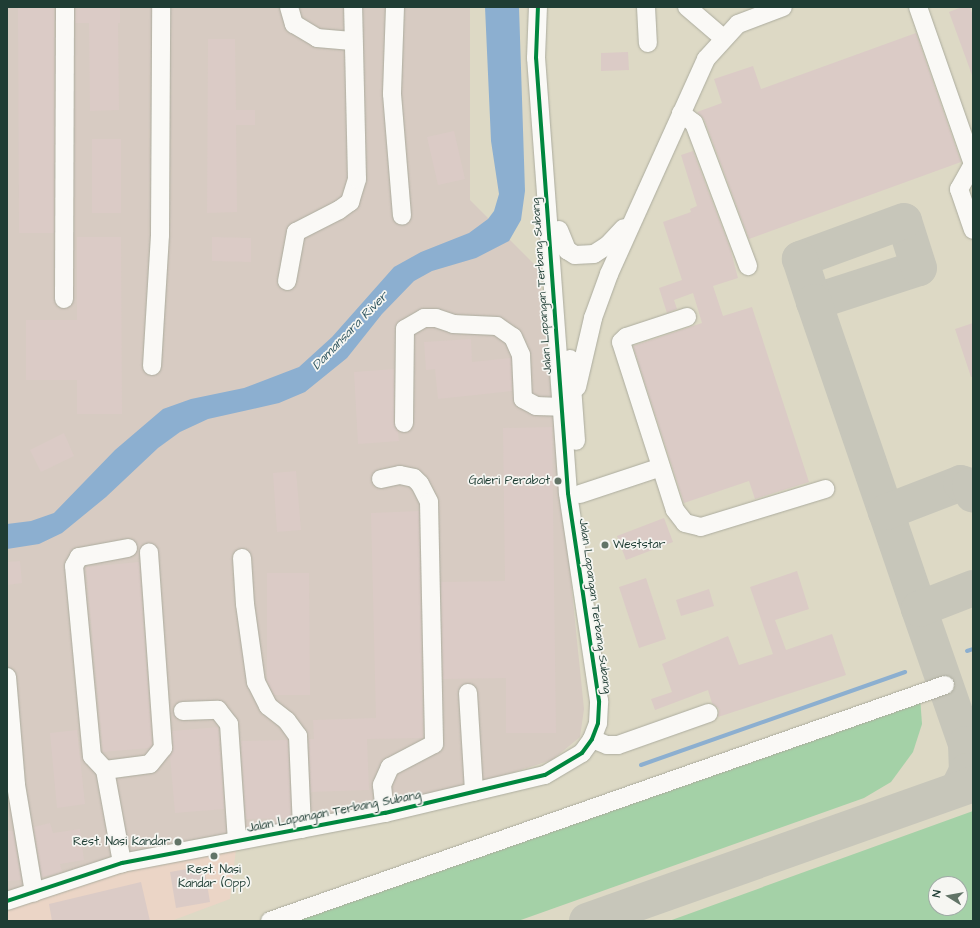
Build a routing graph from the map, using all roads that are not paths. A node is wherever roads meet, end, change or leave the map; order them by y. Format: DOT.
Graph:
graph roads {
  1 [pos="65,7"];
  2 [pos="161,7"];
  3 [pos="289,7"];
  4 [pos="353,7"];
  5 [pos="394,7"];
  6 [pos="538,7"];
  7 [pos="548,7"];
  8 [pos="646,7"];
  9 [pos="687,7"];
  10 [pos="783,7"];
  11 [pos="918,7"];
  12 [pos="723,38"];
  13 [pos="352,41"];
  14 [pos="648,43"];
  15 [pos="681,113"];
  16 [pos="969,141"];
  17 [pos="973,164"];
  18 [pos="402,216"];
  19 [pos="631,219"];
  20 [pos="973,228"];
  21 [pos="558,230"];
  22 [pos="748,266"];
  23 [pos="288,281"];
  24 [pos="64,299"];
  25 [pos="687,317"];
  26 [pos="152,366"];
  27 [pos="567,405"];
  28 [pos="404,423"];
  29 [pos="661,467"];
  30 [pos="381,479"];
  31 [pos="825,489"];
  32 [pos="580,494"];
  33 [pos="577,544"];
  34 [pos="128,548"];
  35 [pos="148,552"];
  36 [pos="242,558"];
  37 [pos="7,677"];
  38 [pos="945,685"];
  39 [pos="468,693"];
  40 [pos="183,711"];
  41 [pos="709,713"];
  42 [pos="592,739"];
  43 [pos="105,770"];
  44 [pos="474,792"];
  45 [pos="385,813"];
  46 [pos="302,829"];
  47 [pos="238,841"];
  48 [pos="122,863"];
  49 [pos="34,892"];
  50 [pos="7,901"];
  51 [pos="270,921"];
  1 -- 24 [label="street"];
  2 -- 26 [label="street"];
  3 -- 13 [label="street"];
  4 -- 13 [label="street"];
  5 -- 18 [label="street"];
  6 -- 27 [label="street, Jalan Lapangan Terbang Subang"];
  7 -- 21 [label="street, Jalan Lapangan Terbang Subang"];
  8 -- 14 [label="street"];
  9 -- 12 [label="street"];
  10 -- 12 [label="street"];
  11 -- 16 [label="street"];
  12 -- 15 [label="street"];
  13 -- 23 [label="street"];
  15 -- 19 [label="street"];
  15 -- 22 [label="street"];
  16 -- 17 [label="street"];
  17 -- 20 [label="street"];
  19 -- 21 [label="street"];
  19 -- 27 [label="street, Jalan Lapangan Terbang Subang"];
  21 -- 27 [label="street, Jalan Lapangan Terbang Subang"];
  25 -- 29 [label="street"];
  27 -- 28 [label="street"];
  27 -- 32 [label="street, Jalan Lapangan Terbang Subang"];
  27 -- 33 [label="street, Jalan Lapangan Terbang Subang"];
  29 -- 31 [label="street"];
  29 -- 32 [label="street"];
  30 -- 45 [label="street"];
  32 -- 33 [label="street, Jalan Lapangan Terbang Subang"];
  33 -- 42 [label="street, Jalan Lapangan Terbang Subang"];
  34 -- 43 [label="street"];
  35 -- 43 [label="street"];
  36 -- 46 [label="street"];
  37 -- 49 [label="street"];
  38 -- 51 [label="street"];
  39 -- 44 [label="street"];
  40 -- 47 [label="street"];
  41 -- 42 [label="street"];
  42 -- 44 [label="street, Jalan Lapangan Terbang Subang"];
  43 -- 48 [label="street"];
  44 -- 45 [label="street, Jalan Lapangan Terbang Subang"];
  45 -- 46 [label="street, Jalan Lapangan Terbang Subang"];
  46 -- 47 [label="street, Jalan Lapangan Terbang Subang"];
  47 -- 48 [label="street, Jalan Lapangan Terbang Subang"];
  48 -- 49 [label="street, Jalan Lapangan Terbang Subang"];
  49 -- 50 [label="street, Jalan Lapangan Terbang Subang"];
}
